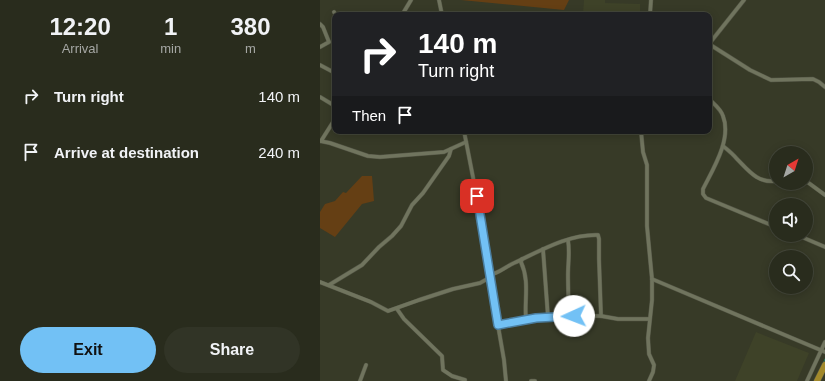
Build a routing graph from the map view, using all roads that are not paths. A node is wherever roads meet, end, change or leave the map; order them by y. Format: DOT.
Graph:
graph roads {
  1 [pos="410,0"];
  2 [pos="439,0"];
  3 [pos="651,0"];
  4 [pos="744,0"];
  5 [pos="404,12"];
  6 [pos="441,12"];
  7 [pos="650,12"];
  8 [pos="320,24"];
  9 [pos="712,40"];
  10 [pos="712,46"];
  11 [pos="320,47"];
  12 [pos="320,65"];
  13 [pos="332,71"];
  14 [pos="825,87"];
  15 [pos="320,97"];
  16 [pos="712,102"];
  17 [pos="332,104"];
  18 [pos="332,123"];
  19 [pos="465,134"];
  20 [pos="641,134"];
  21 [pos="320,141"];
  22 [pos="466,142"];
  23 [pos="723,146"];
  24 [pos="451,149"];
  25 [pos="769,181"];
  26 [pos="813,186"];
  27 [pos="825,195"];
  28 [pos="769,224"];
  29 [pos="568,240"];
  30 [pos="813,241"];
  31 [pos="825,246"];
  32 [pos="543,249"];
  33 [pos="522,259"];
  34 [pos="489,277"];
  35 [pos="652,279"];
  36 [pos="320,282"];
  37 [pos="329,285"];
  38 [pos="397,309"];
  39 [pos="568,316"];
  40 [pos="602,316"];
  41 [pos="548,317"];
  42 [pos="649,319"];
  43 [pos="526,320"];
  44 [pos="498,325"];
  45 [pos="825,342"];
  46 [pos="823,351"];
  47 [pos="366,364"];
  48 [pos="825,365"];
  49 [pos="465,380"];
  50 [pos="360,381"];
  51 [pos="506,381"];
  52 [pos="531,381"];
  53 [pos="535,381"];
  54 [pos="649,381"];
  55 [pos="807,381"];
  56 [pos="817,381"];
  1 -- 5 [label="street"];
  2 -- 6 [label="street"];
  3 -- 7 [label="street"];
  4 -- 9 [label="street"];
  8 -- 11 [label="street"];
  10 -- 14 [label="street"];
  12 -- 13 [label="street"];
  15 -- 17 [label="street"];
  16 -- 23 [label="street"];
  18 -- 21 [label="street"];
  19 -- 22 [label="street"];
  20 -- 35 [label="street"];
  21 -- 24 [label="street"];
  22 -- 24 [label="street"];
  22 -- 34 [label="street"];
  23 -- 25 [label="street"];
  23 -- 28 [label="street"];
  24 -- 37 [label="street"];
  26 -- 27 [label="street"];
  29 -- 32 [label="street"];
  29 -- 39 [label="street"];
  29 -- 40 [label="street"];
  30 -- 31 [label="street"];
  32 -- 33 [label="street"];
  32 -- 41 [label="street"];
  33 -- 34 [label="street"];
  33 -- 43 [label="street"];
  34 -- 38 [label="street"];
  34 -- 44 [label="street"];
  35 -- 42 [label="street"];
  35 -- 46 [label="street"];
  36 -- 37 [label="street"];
  37 -- 38 [label="street"];
  38 -- 49 [label="street"];
  39 -- 40 [label="street"];
  39 -- 41 [label="street"];
  40 -- 42 [label="street"];
  41 -- 43 [label="street"];
  42 -- 54 [label="street"];
  43 -- 44 [label="street"];
  44 -- 51 [label="street"];
  45 -- 46 [label="street"];
  46 -- 55 [label="street"];
  47 -- 50 [label="street"];
  48 -- 56 [label="highway"];
  52 -- 53 [label="street"];
}
